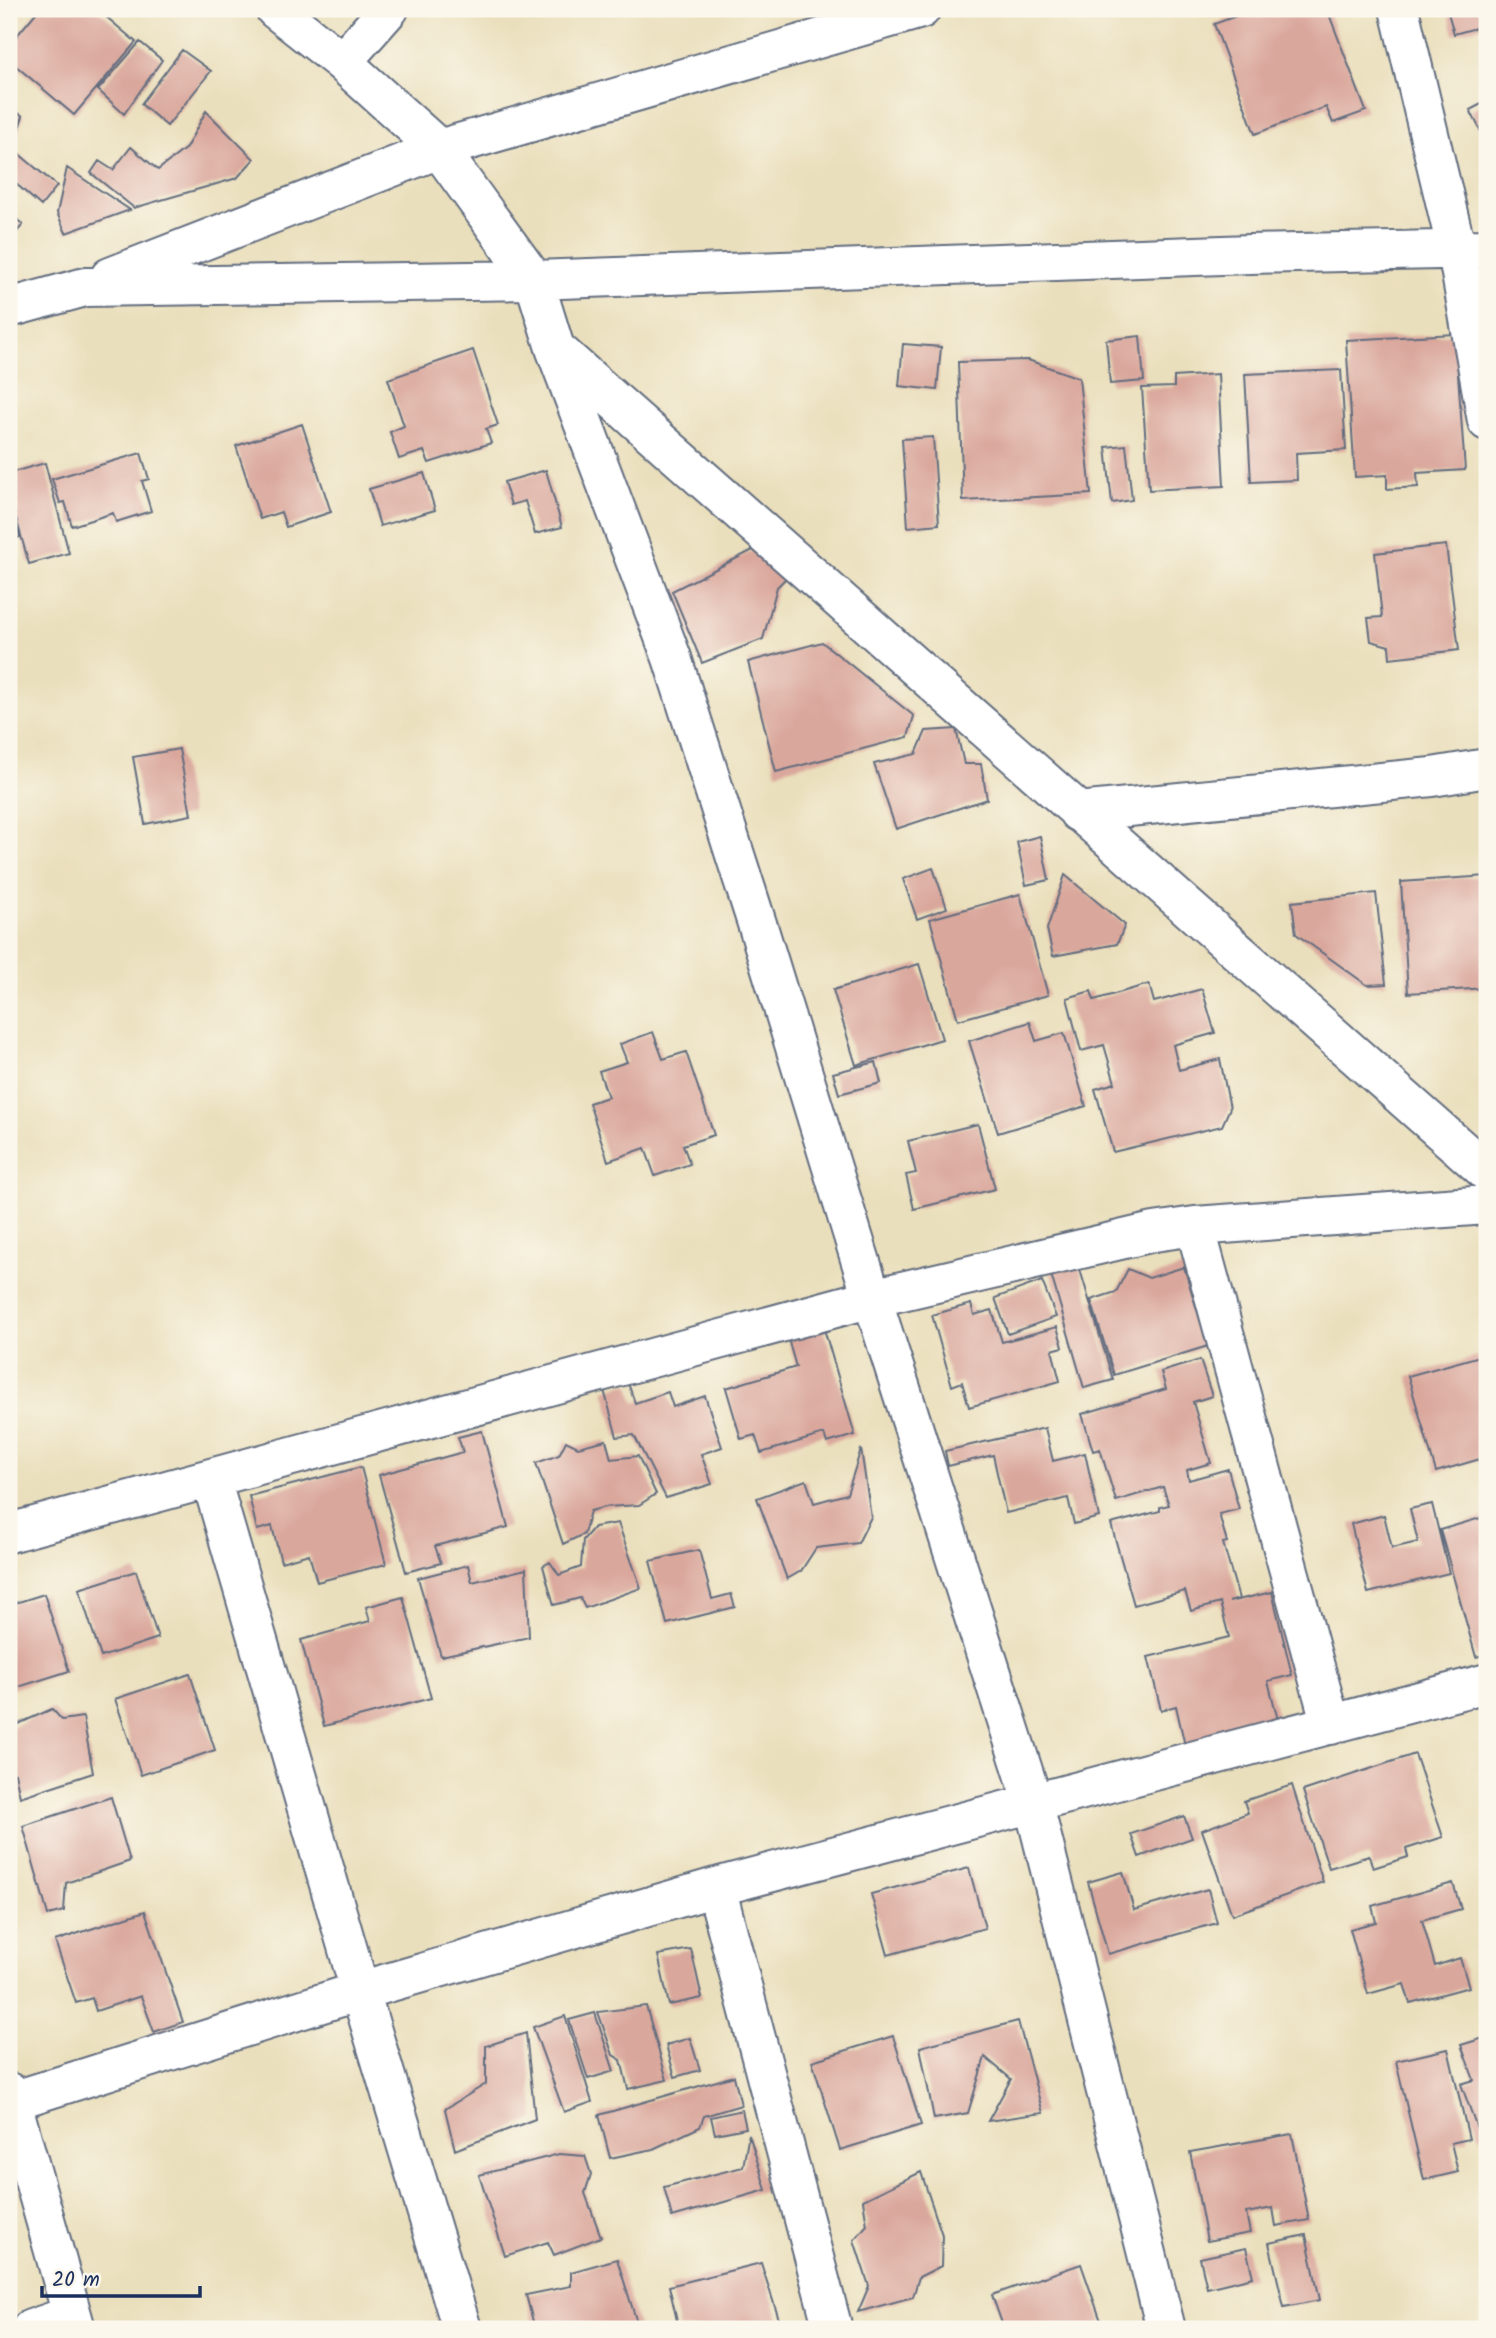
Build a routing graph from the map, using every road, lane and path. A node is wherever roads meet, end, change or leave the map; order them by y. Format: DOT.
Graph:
graph roads {
  1 [pos="275,9"];
  2 [pos="389,9"];
  3 [pos="921,9"];
  4 [pos="1399,9"];
  5 [pos="342,62"];
  6 [pos="439,149"];
  7 [pos="1472,250"];
  8 [pos="534,281"];
  9 [pos="85,287"];
  10 [pos="9,308"];
  11 [pos="555,348"];
  12 [pos="1487,421"];
  13 [pos="1487,768"];
  14 [pos="1078,812"];
  15 [pos="1487,1172"];
  16 [pos="1487,1205"];
  17 [pos="1195,1226"];
  18 [pos="872,1298"];
  19 [pos="211,1479"];
  20 [pos="9,1532"];
  21 [pos="1487,1684"];
  22 [pos="1331,1725"];
  23 [pos="1033,1802"];
  24 [pos="716,1887"];
  25 [pos="360,1991"];
  26 [pos="10,2096"];
  27 [pos="74,2322"];
  28 [pos="31,2329"];
  29 [pos="462,2329"];
  30 [pos="833,2329"];
  31 [pos="1166,2329"];
  1 -- 5 [label="street"];
  2 -- 5 [label="street"];
  3 -- 6 [label="street"];
  4 -- 7 [label="street"];
  5 -- 6 [label="street"];
  6 -- 8 [label="street"];
  6 -- 9 [label="street"];
  7 -- 8 [label="street"];
  7 -- 12 [label="street"];
  8 -- 9 [label="street"];
  8 -- 11 [label="street"];
  9 -- 10 [label="street"];
  11 -- 14 [label="street"];
  11 -- 18 [label="street"];
  13 -- 14 [label="street"];
  14 -- 15 [label="street"];
  16 -- 17 [label="street"];
  17 -- 18 [label="street"];
  17 -- 22 [label="street"];
  18 -- 19 [label="street"];
  18 -- 23 [label="street"];
  19 -- 20 [label="street"];
  19 -- 25 [label="street"];
  21 -- 22 [label="street"];
  22 -- 23 [label="street"];
  23 -- 24 [label="street"];
  23 -- 31 [label="street"];
  24 -- 25 [label="street"];
  24 -- 30 [label="street"];
  25 -- 26 [label="street"];
  25 -- 29 [label="street"];
  26 -- 27 [label="street"];
  27 -- 28 [label="street"];
}
